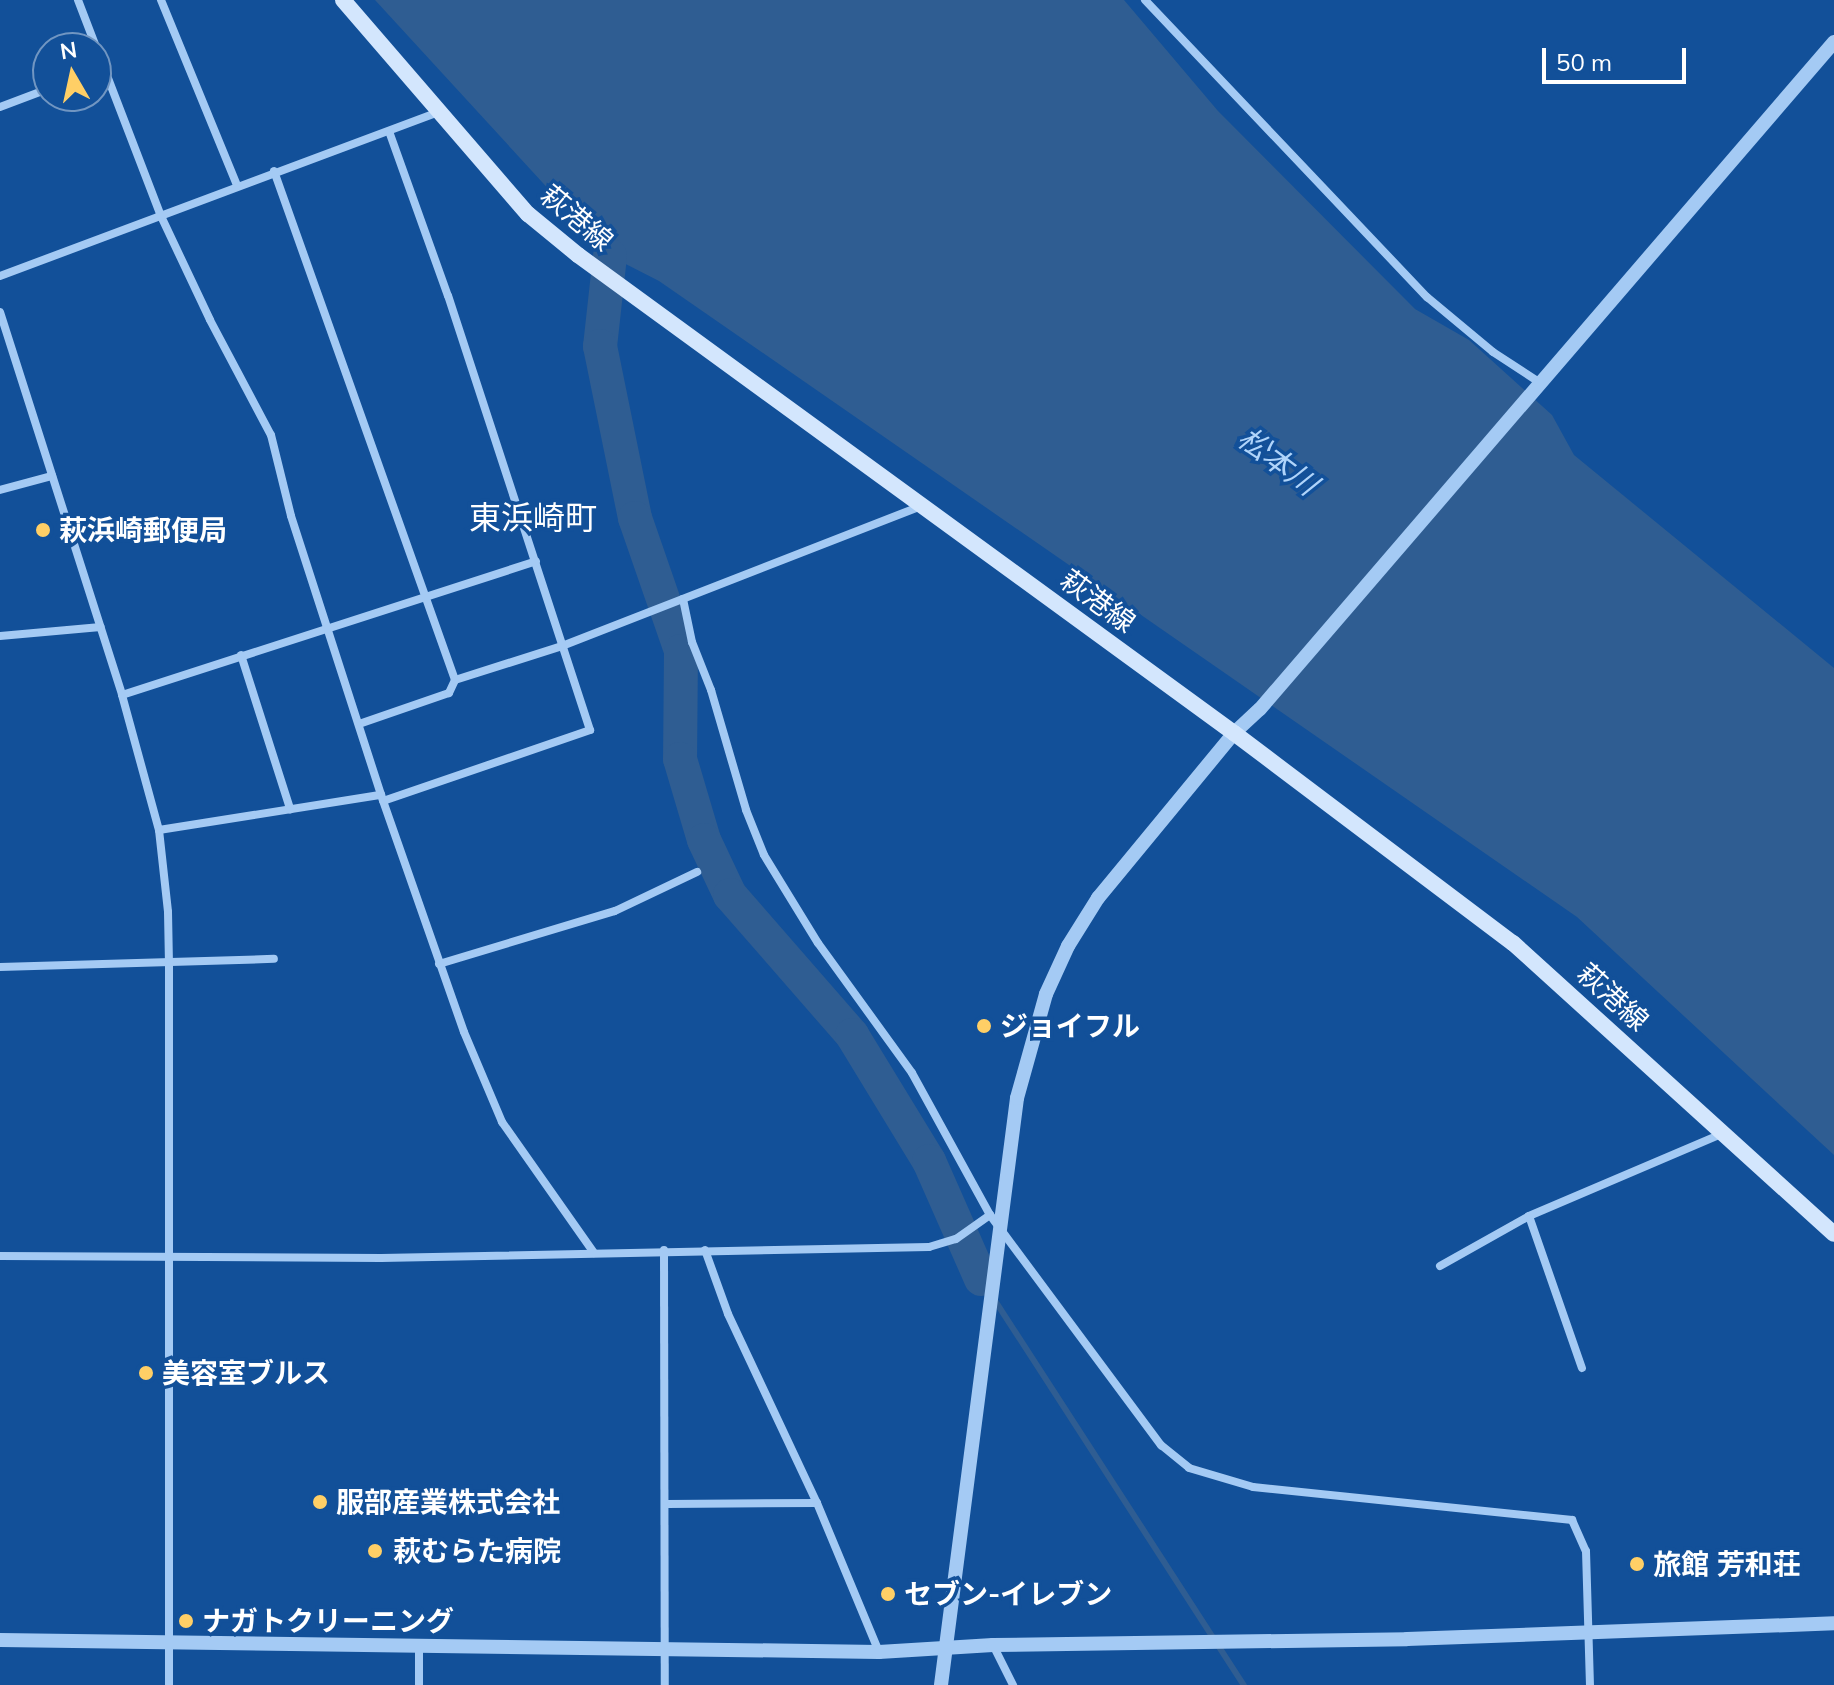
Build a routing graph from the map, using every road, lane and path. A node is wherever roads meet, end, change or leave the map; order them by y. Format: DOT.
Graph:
graph roads {
  1 [pos="78,0"];
  2 [pos="161,0"];
  3 [pos="343,0"];
  4 [pos="1145,0"];
  5 [pos="88,32"];
  6 [pos="1834,42"];
  7 [pos="32,95"];
  8 [pos="112,99"];
  9 [pos="0,107"];
  10 [pos="439,112"];
  11 [pos="389,131"];
  12 [pos="274,171"];
  13 [pos="237,185"];
  14 [pos="160,214"];
  15 [pos="0,276"];
  16 [pos="0,312"];
  17 [pos="1536,386"];
  18 [pos="52,476"];
  19 [pos="0,490"];
  20 [pos="923,505"];
  21 [pos="536,561"];
  22 [pos="424,596"];
  23 [pos="680,600"];
  24 [pos="101,627"];
  25 [pos="327,627"];
  26 [pos="0,636"];
  27 [pos="562,646"];
  28 [pos="241,655"];
  29 [pos="455,680"];
  30 [pos="122,695"];
  31 [pos="359,724"];
  32 [pos="1234,733"];
  33 [pos="382,798"];
  34 [pos="290,809"];
  35 [pos="159,830"];
  36 [pos="697,872"];
  37 [pos="274,959"];
  38 [pos="169,963"];
  39 [pos="439,964"];
  40 [pos="0,967"];
  41 [pos="1724,1132"];
  42 [pos="990,1215"];
  43 [pos="1529,1216"];
  44 [pos="1001,1230"];
  45 [pos="1834,1234"];
  46 [pos="664,1250"];
  47 [pos="705,1250"];
  48 [pos="594,1253"];
  49 [pos="0,1256"];
  50 [pos="168,1259"];
  51 [pos="1440,1266"];
  52 [pos="1582,1368"];
  53 [pos="817,1503"];
  54 [pos="667,1504"];
  55 [pos="1834,1623"];
  56 [pos="1587,1631"];
  57 [pos="0,1640"];
  58 [pos="170,1642"];
  59 [pos="993,1645"];
  60 [pos="419,1647"];
  61 [pos="665,1649"];
  62 [pos="945,1650"];
  63 [pos="879,1652"];
  64 [pos="169,1685"];
  65 [pos="419,1685"];
  66 [pos="665,1685"];
  67 [pos="941,1685"];
  68 [pos="1013,1685"];
  69 [pos="1590,1685"];
  1 -- 5 [label="street"];
  2 -- 13 [label="street"];
  3 -- 10 [label="main road, 萩港線"];
  4 -- 17 [label="street"];
  6 -- 17 [label="street"];
  7 -- 9 [label="street"];
  8 -- 14 [label="street"];
  10 -- 11 [label="street"];
  10 -- 20 [label="main road, 萩港線"];
  11 -- 12 [label="street"];
  11 -- 21 [label="street"];
  12 -- 13 [label="street"];
  12 -- 22 [label="street"];
  13 -- 14 [label="street"];
  14 -- 15 [label="street"];
  14 -- 25 [label="street"];
  16 -- 18 [label="street"];
  17 -- 32 [label="street"];
  18 -- 19 [label="street"];
  18 -- 24 [label="street"];
  20 -- 23 [label="street"];
  20 -- 32 [label="main road, 萩港線"];
  21 -- 22 [label="street"];
  21 -- 27 [label="street"];
  22 -- 25 [label="street"];
  22 -- 29 [label="street"];
  23 -- 27 [label="street"];
  23 -- 42 [label="street"];
  24 -- 26 [label="street"];
  24 -- 30 [label="street"];
  25 -- 28 [label="street"];
  25 -- 31 [label="street"];
  27 -- 29 [label="street"];
  27 -- 33 [label="street"];
  28 -- 30 [label="street"];
  28 -- 34 [label="street"];
  29 -- 31 [label="street"];
  30 -- 35 [label="street"];
  31 -- 33 [label="street"];
  32 -- 41 [label="main road, 萩港線"];
  32 -- 44 [label="street"];
  33 -- 34 [label="street"];
  33 -- 39 [label="street"];
  34 -- 35 [label="street"];
  35 -- 38 [label="street"];
  36 -- 39 [label="street"];
  37 -- 38 [label="street"];
  38 -- 40 [label="street"];
  38 -- 50 [label="street"];
  39 -- 48 [label="street"];
  41 -- 43 [label="street"];
  41 -- 45 [label="main road, 萩港線"];
  42 -- 44 [label="street"];
  42 -- 47 [label="street"];
  43 -- 51 [label="street"];
  43 -- 52 [label="street"];
  44 -- 56 [label="street"];
  44 -- 62 [label="street"];
  46 -- 47 [label="street"];
  46 -- 48 [label="street"];
  46 -- 54 [label="street"];
  47 -- 53 [label="street"];
  48 -- 50 [label="street"];
  49 -- 50 [label="street"];
  50 -- 58 [label="street"];
  53 -- 54 [label="street"];
  53 -- 63 [label="street"];
  54 -- 61 [label="street"];
  55 -- 56 [label="street"];
  56 -- 59 [label="street"];
  56 -- 69 [label="street"];
  57 -- 58 [label="street"];
  58 -- 60 [label="street"];
  58 -- 64 [label="street"];
  59 -- 62 [label="street"];
  59 -- 68 [label="street"];
  60 -- 61 [label="street"];
  60 -- 65 [label="street"];
  61 -- 63 [label="street"];
  61 -- 66 [label="street"];
  62 -- 63 [label="street"];
  62 -- 67 [label="street"];
}
